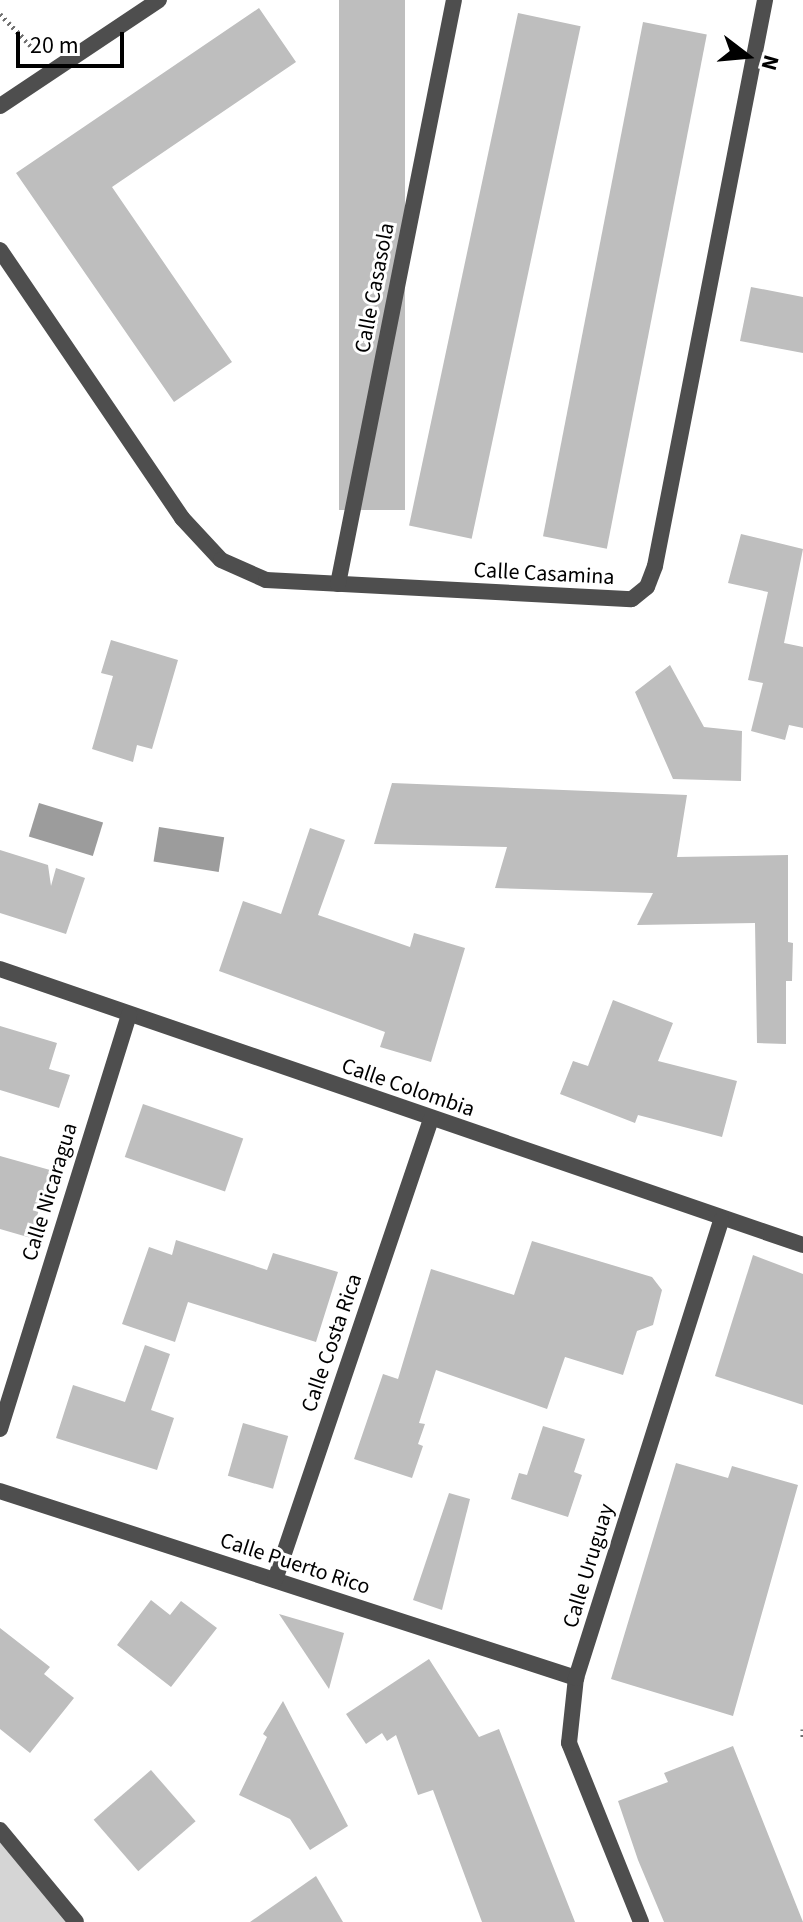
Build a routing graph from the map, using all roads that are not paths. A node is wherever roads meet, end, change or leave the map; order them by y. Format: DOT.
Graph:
graph roads {
  1 [pos="159,0"];
  2 [pos="454,0"];
  3 [pos="765,0"];
  4 [pos="0,106"];
  5 [pos="0,250"];
  6 [pos="338,584"];
  7 [pos="0,969"];
  8 [pos="129,1015"];
  9 [pos="431,1119"];
  10 [pos="721,1220"];
  11 [pos="803,1245"];
  12 [pos="0,1429"];
  13 [pos="0,1491"];
  14 [pos="275,1580"];
  15 [pos="576,1678"];
  16 [pos="0,1830"];
  17 [pos="76,1922"];
  18 [pos="641,1922"];
  1 -- 4 [label="street"];
  2 -- 6 [label="street, Calle Casasola"];
  3 -- 6 [label="street, Calle Casamina"];
  5 -- 6 [label="street, Calle Casamina"];
  7 -- 8 [label="street, Calle Colombia"];
  8 -- 9 [label="street, Calle Colombia"];
  8 -- 12 [label="street, Calle Nicaragua"];
  9 -- 10 [label="street, Calle Colombia"];
  9 -- 14 [label="street, Calle Costa Rica"];
  10 -- 11 [label="street, Calle Colombia"];
  10 -- 15 [label="street, Calle Uruguay"];
  13 -- 14 [label="street, Calle Puerto Rico"];
  14 -- 15 [label="street, Calle Puerto Rico"];
  15 -- 18 [label="street, Calle Uruguay"];
  16 -- 17 [label="street"];
}
